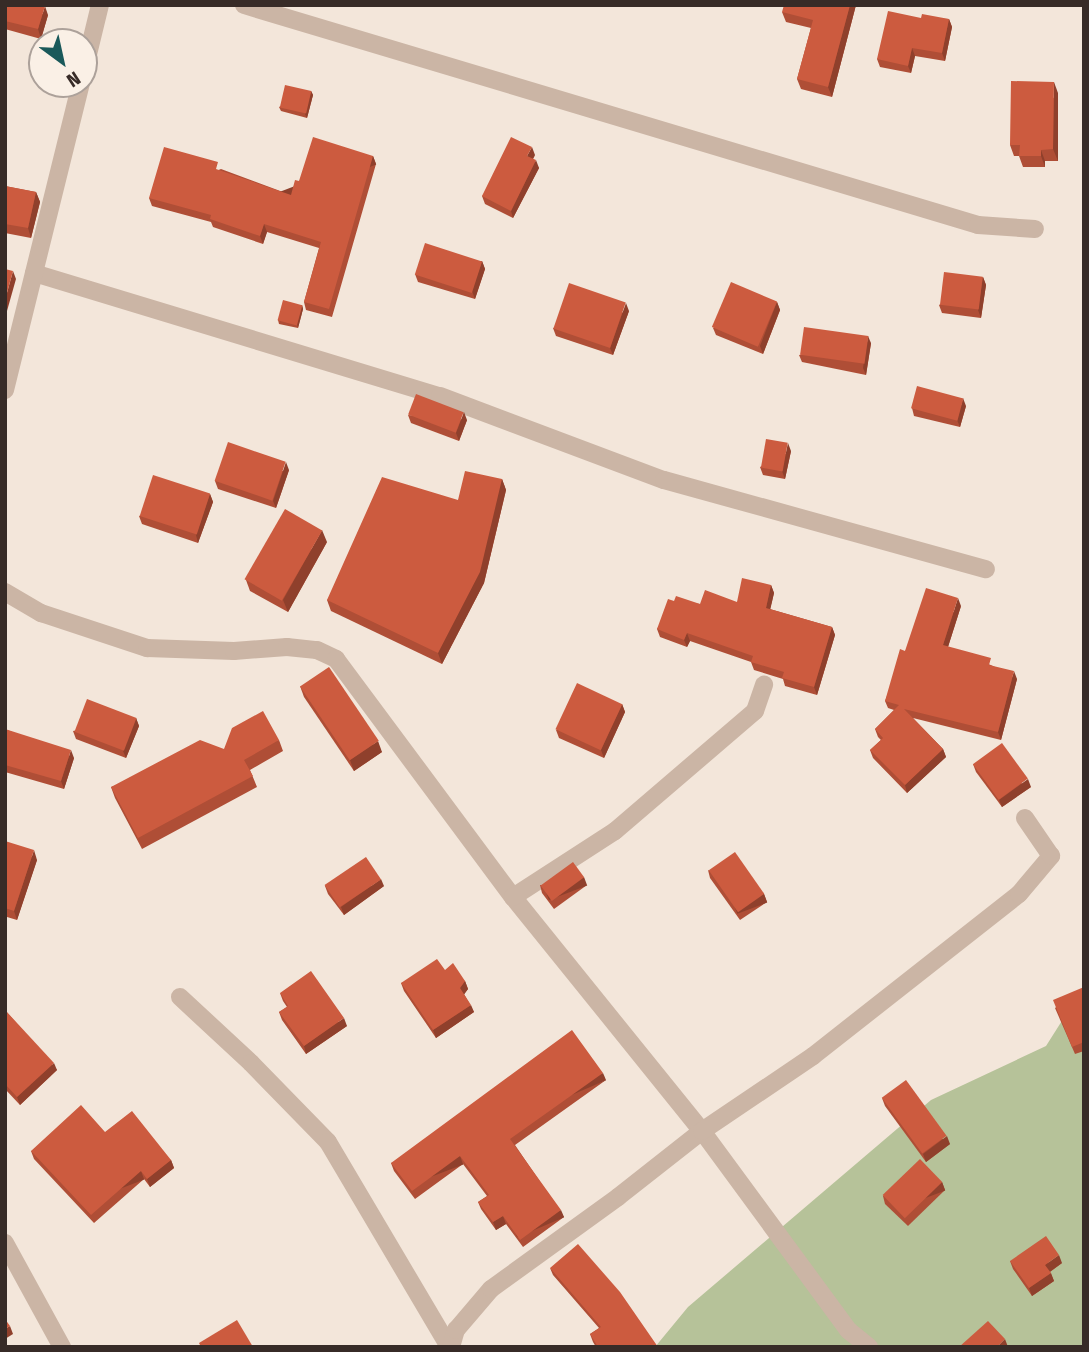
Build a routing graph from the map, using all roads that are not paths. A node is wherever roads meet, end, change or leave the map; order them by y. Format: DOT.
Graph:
graph roads {
  1 [pos="100,5"];
  2 [pos="244,5"];
  3 [pos="94,28"];
  4 [pos="78,98"];
  5 [pos="1035,229"];
  6 [pos="34,273"];
  7 [pos="5,390"];
  8 [pos="986,569"];
  9 [pos="5,592"];
  10 [pos="764,685"];
  11 [pos="1025,818"];
  12 [pos="513,897"];
  13 [pos="180,997"];
  14 [pos="702,1131"];
  15 [pos="5,1242"];
  16 [pos="62,1347"];
  17 [pos="450,1347"];
  18 [pos="869,1347"];
  1 -- 3 [label="street"];
  2 -- 5 [label="street"];
  4 -- 6 [label="street"];
  6 -- 7 [label="street"];
  6 -- 8 [label="street"];
  9 -- 12 [label="street"];
  10 -- 12 [label="street"];
  11 -- 14 [label="street"];
  12 -- 14 [label="street"];
  13 -- 17 [label="street"];
  14 -- 17 [label="street"];
  14 -- 18 [label="street"];
  15 -- 16 [label="street"];
}
